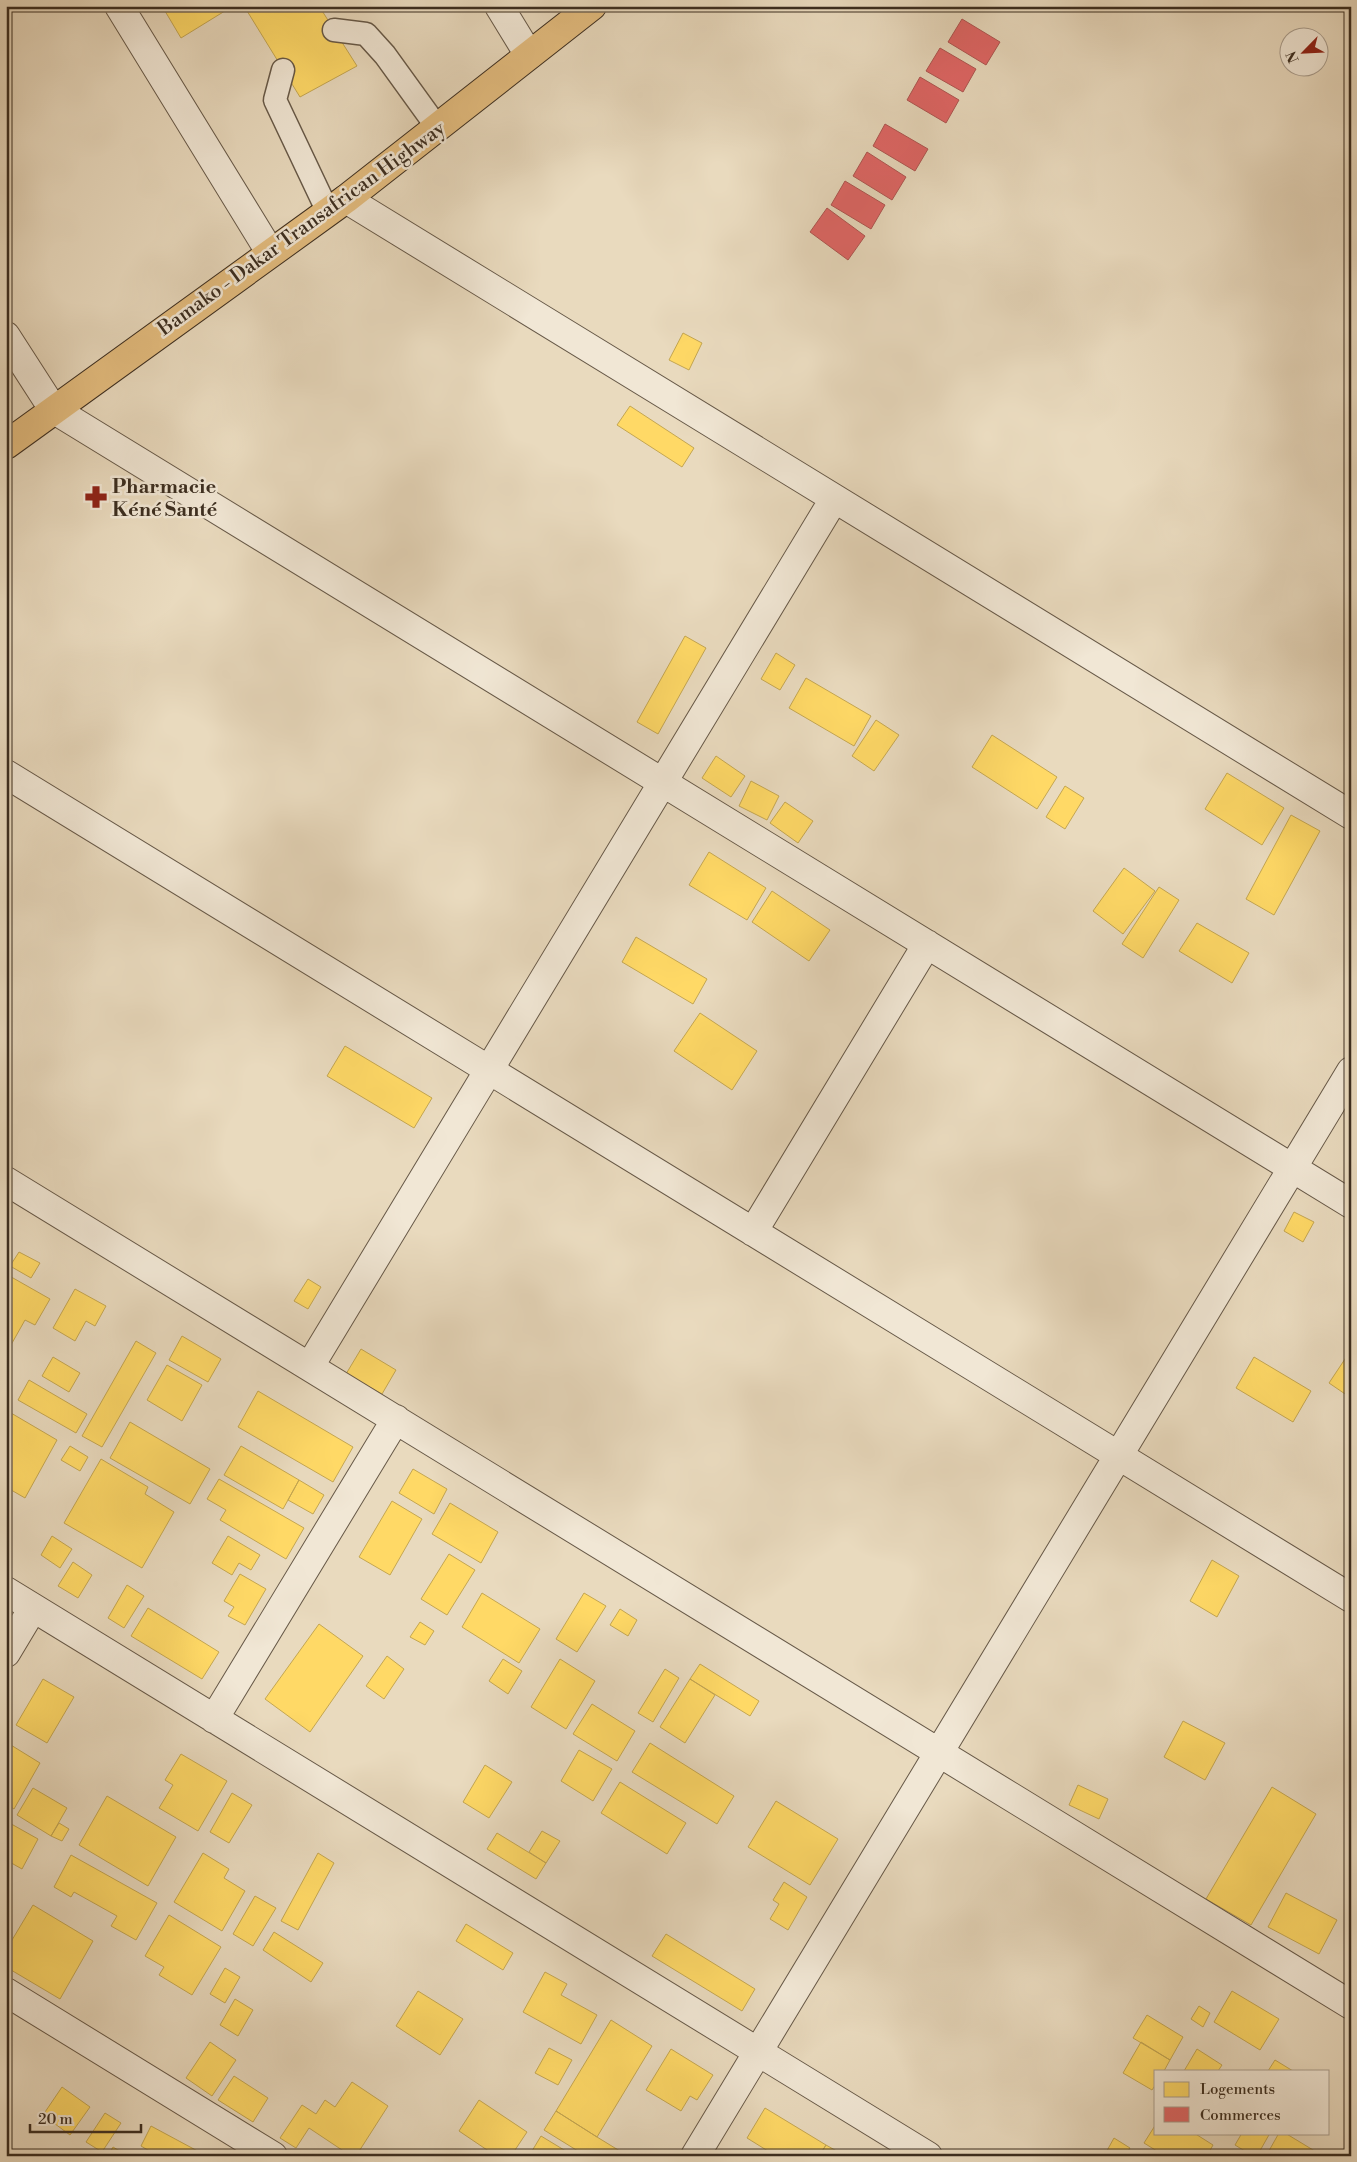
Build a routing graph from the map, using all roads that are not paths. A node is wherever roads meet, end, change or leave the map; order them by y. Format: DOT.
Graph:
graph roads {
  1 [pos="119,6"];
  2 [pos="499,6"];
  3 [pos="592,6"];
  4 [pos="334,30"];
  5 [pos="529,55"];
  6 [pos="283,70"];
  7 [pos="437,127"];
  8 [pos="337,205"];
  9 [pos="270,252"];
  10 [pos="6,336"];
  11 [pos="53,409"];
  12 [pos="6,445"];
  13 [pos="834,499"];
  14 [pos="6,774"];
  15 [pos="662,782"];
  16 [pos="1351,815"];
  17 [pos="927,944"];
  18 [pos="488,1070"];
  19 [pos="1351,1071"];
  20 [pos="1292,1168"];
  21 [pos="6,1180"];
  22 [pos="1351,1204"];
  23 [pos="753,1232"];
  24 [pos="310,1366"];
  25 [pos="396,1419"];
  26 [pos="1118,1456"];
  27 [pos="6,1591"];
  28 [pos="1351,1598"];
  29 [pos="33,1608"];
  30 [pos="6,1653"];
  31 [pos="214,1719"];
  32 [pos="939,1752"];
  33 [pos="6,1992"];
  34 [pos="1351,2005"];
  35 [pos="758,2052"];
  36 [pos="273,2156"];
  37 [pos="695,2156"];
  38 [pos="928,2156"];
  1 -- 9 [label="street"];
  2 -- 5 [label="street"];
  3 -- 5 [label="highway, Bamako - Dakar Transafrican Highway"];
  4 -- 7 [label="lane"];
  5 -- 7 [label="highway, Bamako - Dakar Transafrican Highway"];
  6 -- 8 [label="lane"];
  7 -- 8 [label="highway, Bamako - Dakar Transafrican Highway"];
  8 -- 9 [label="highway, Bamako - Dakar Transafrican Highway"];
  8 -- 13 [label="street"];
  9 -- 11 [label="highway, Bamako - Dakar Transafrican Highway"];
  10 -- 11 [label="street"];
  11 -- 12 [label="highway, Bamako - Dakar Transafrican Highway"];
  11 -- 15 [label="street"];
  13 -- 15 [label="street"];
  13 -- 16 [label="street"];
  14 -- 18 [label="street"];
  15 -- 17 [label="street"];
  15 -- 18 [label="street"];
  17 -- 20 [label="street"];
  17 -- 23 [label="street"];
  18 -- 23 [label="street"];
  18 -- 24 [label="street"];
  19 -- 20 [label="street"];
  20 -- 22 [label="street"];
  20 -- 26 [label="street"];
  21 -- 24 [label="street"];
  23 -- 26 [label="street"];
  24 -- 25 [label="street"];
  25 -- 31 [label="street"];
  25 -- 32 [label="street"];
  26 -- 28 [label="street"];
  26 -- 32 [label="street"];
  27 -- 29 [label="street"];
  29 -- 30 [label="street"];
  29 -- 31 [label="street"];
  31 -- 35 [label="street"];
  32 -- 34 [label="street"];
  32 -- 35 [label="street"];
  33 -- 36 [label="street"];
  35 -- 37 [label="street"];
  35 -- 38 [label="street"];
}
